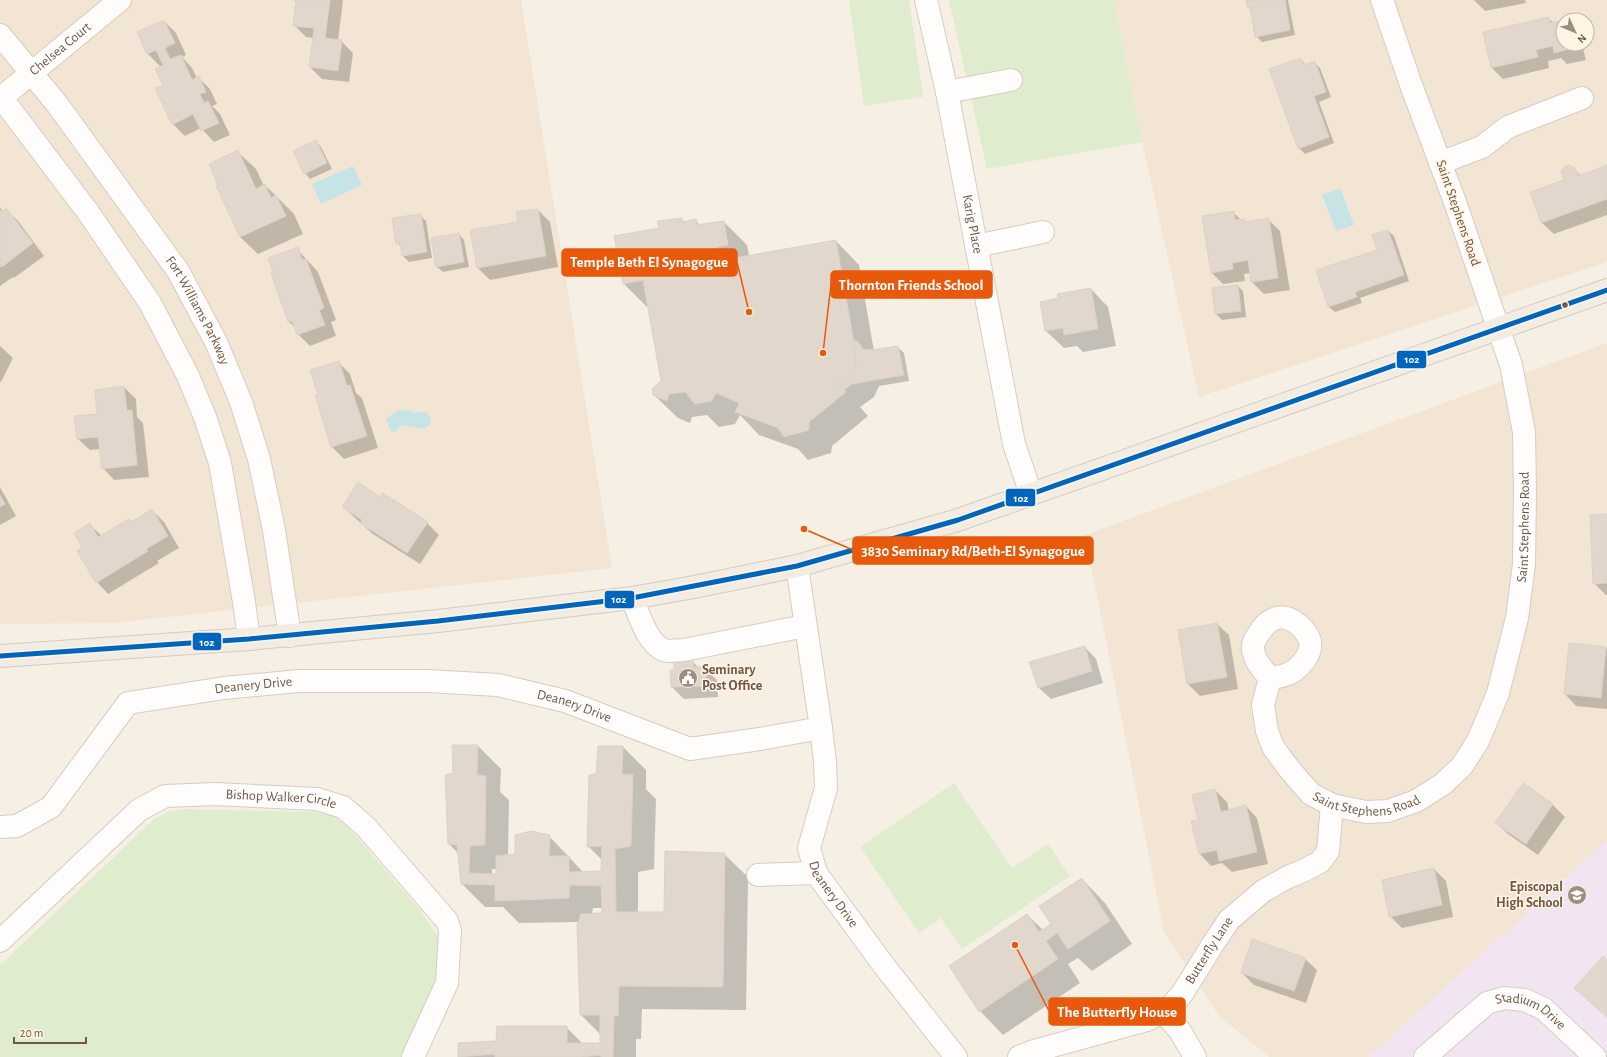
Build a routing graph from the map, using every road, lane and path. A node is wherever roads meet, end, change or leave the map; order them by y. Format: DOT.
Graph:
graph roads {
  1 [pos="120,0"];
  2 [pos="926,0"];
  3 [pos="1382,0"];
  4 [pos="0,34"];
  5 [pos="32,72"];
  6 [pos="1011,80"];
  7 [pos="947,92"];
  8 [pos="1,97"];
  9 [pos="1582,98"];
  10 [pos="1440,162"];
  11 [pos="1043,232"];
  12 [pos="976,246"];
  13 [pos="1607,290"];
  14 [pos="1498,329"];
  15 [pos="1031,494"];
  16 [pos="797,566"];
  17 [pos="632,598"];
  18 [pos="806,626"];
  19 [pos="290,636"];
  20 [pos="249,639"];
  21 [pos="0,656"];
  22 [pos="1270,678"];
  23 [pos="821,728"];
  24 [pos="1332,805"];
  25 [pos="0,827"];
  26 [pos="816,873"];
  27 [pos="758,875"];
  28 [pos="0,941"];
  29 [pos="1163,1012"];
  30 [pos="413,1057"];
  31 [pos="956,1057"];
  32 [pos="1019,1057"];
  33 [pos="1196,1057"];
  34 [pos="1425,1057"];
  35 [pos="1595,1057"];
  1 -- 5 [label="street, Chelsea Court"];
  2 -- 7 [label="street, Karig Place"];
  3 -- 10 [label="street, Saint Stephens Road"];
  4 -- 5 [label="street, Fort Williams Parkway"];
  5 -- 8 [label="street, Chelsea Court"];
  5 -- 19 [label="street, Fort Williams Parkway"];
  6 -- 7 [label="street"];
  7 -- 12 [label="street, Karig Place"];
  8 -- 20 [label="street"];
  9 -- 10 [label="street"];
  10 -- 14 [label="street, Saint Stephens Road"];
  11 -- 12 [label="street"];
  12 -- 15 [label="street, Karig Place"];
  13 -- 14 [label="main road"];
  14 -- 15 [label="main road"];
  14 -- 24 [label="street, Saint Stephens Road"];
  15 -- 16 [label="main road"];
  16 -- 17 [label="main road"];
  16 -- 18 [label="street"];
  17 -- 18 [label="street"];
  17 -- 19 [label="main road"];
  18 -- 23 [label="street"];
  19 -- 20 [label="main road"];
  20 -- 21 [label="main road"];
  22 -- 24 [label="street, Saint Stephens Road"];
  23 -- 25 [label="street, Deanery Drive"];
  23 -- 26 [label="street, Deanery Drive"];
  24 -- 29 [label="street, Butterfly Lane"];
  26 -- 27 [label="street"];
  26 -- 31 [label="street, Deanery Drive"];
  28 -- 30 [label="street, Bishop Walker Circle"];
  29 -- 32 [label="street, Butterfly Lane"];
  29 -- 33 [label="street"];
  34 -- 35 [label="street, Stadium Drive"];
}
